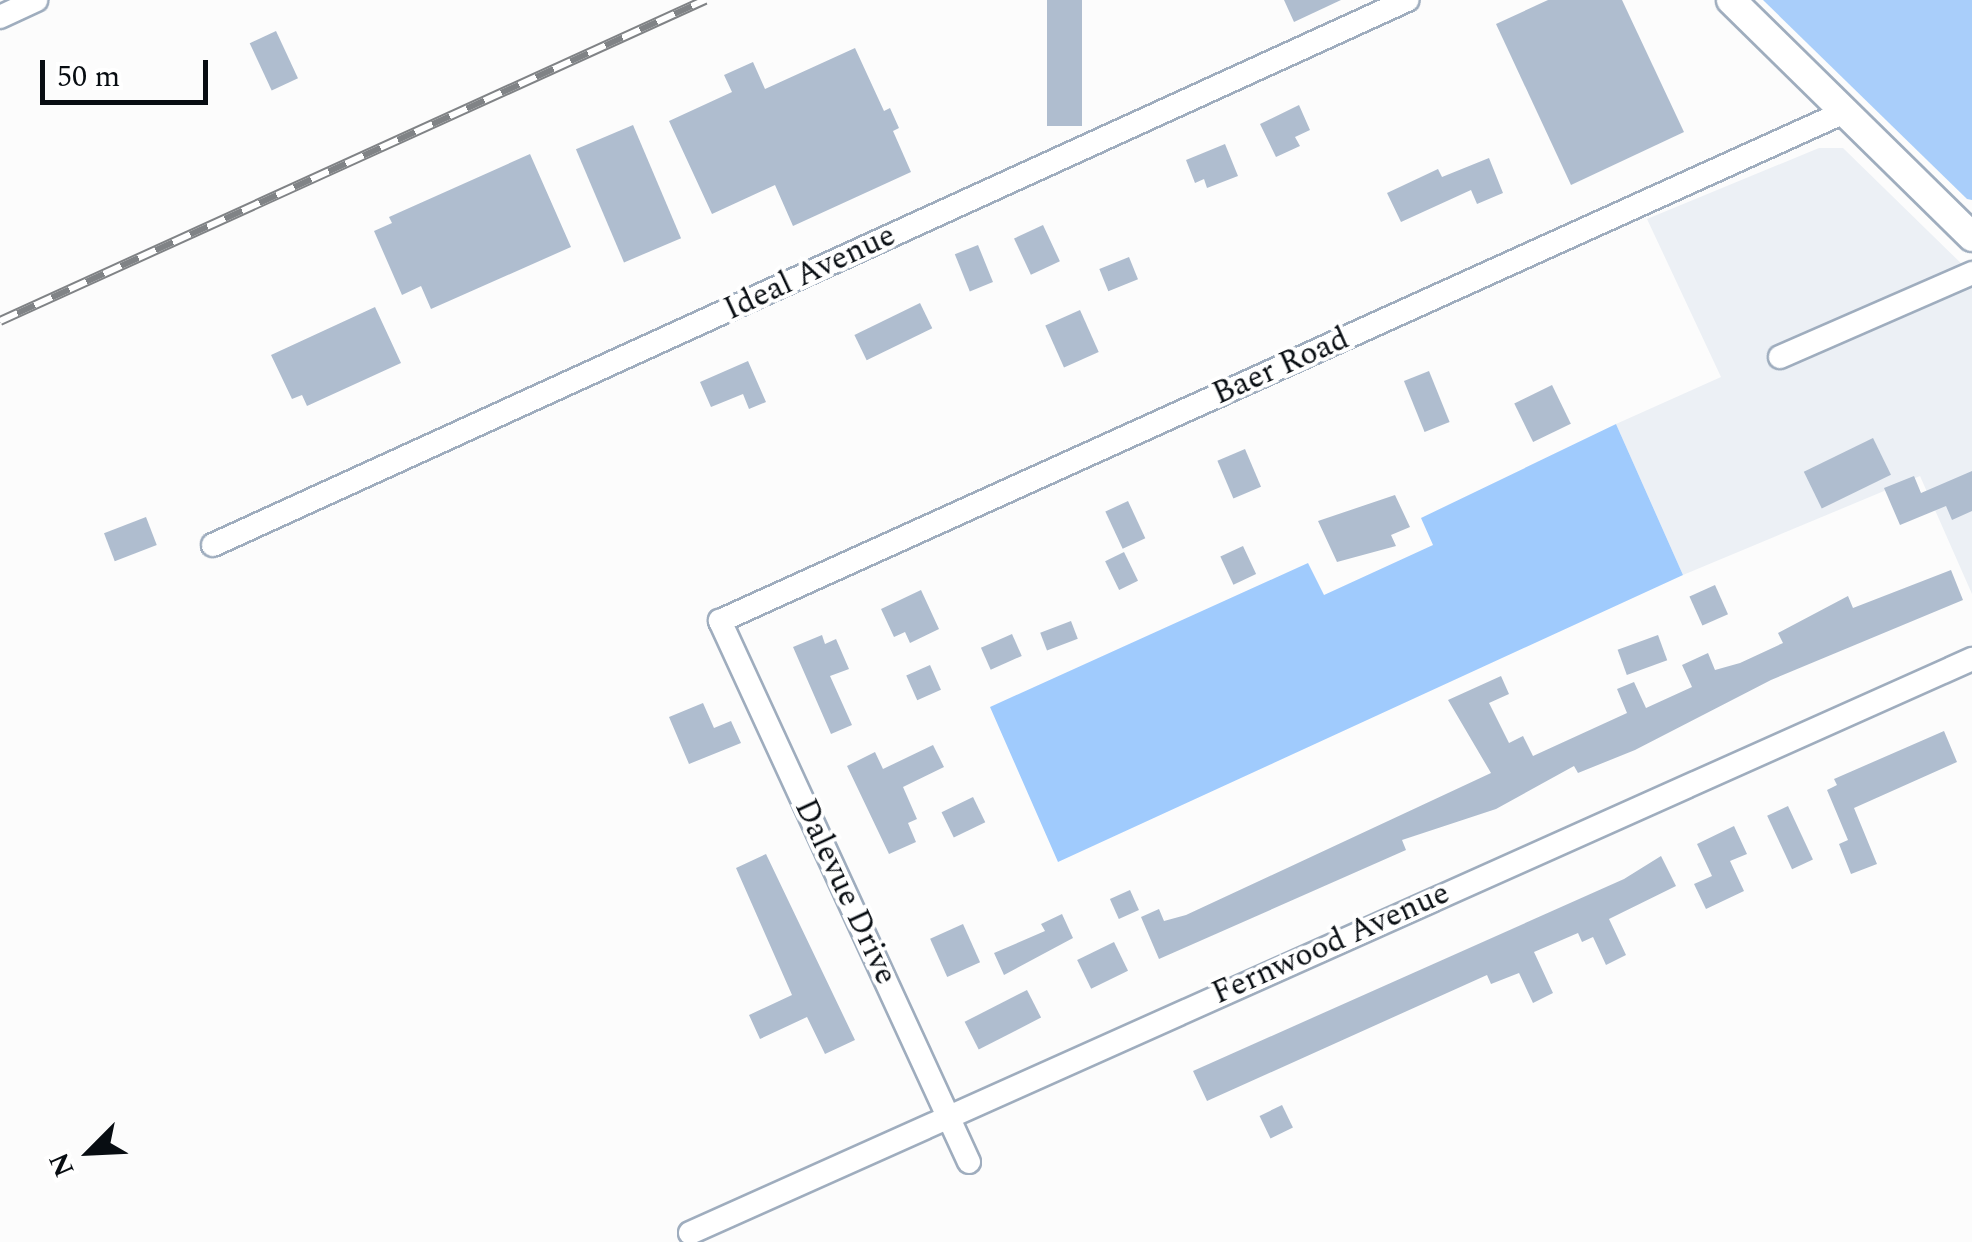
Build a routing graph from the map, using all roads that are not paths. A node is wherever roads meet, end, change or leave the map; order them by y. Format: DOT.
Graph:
graph roads {
  1 [pos="36,0"];
  2 [pos="1408,0"];
  3 [pos="1731,0"];
  4 [pos="0,17"];
  5 [pos="1842,114"];
  6 [pos="1971,234"];
  7 [pos="1972,274"];
  8 [pos="1780,357"];
  9 [pos="213,546"];
  10 [pos="720,621"];
  11 [pos="1972,658"];
  12 [pos="949,1117"];
  13 [pos="969,1162"];
  14 [pos="690,1232"];
  1 -- 4 [label="street"];
  2 -- 9 [label="street, Ideal Avenue"];
  3 -- 5 [label="main road"];
  5 -- 6 [label="main road"];
  5 -- 10 [label="street, Baer Road"];
  7 -- 8 [label="street"];
  10 -- 12 [label="street, Dalevue Drive"];
  11 -- 12 [label="street, Fernwood Avenue"];
  12 -- 13 [label="street, Dalevue Drive"];
  12 -- 14 [label="street, Fernwood Avenue"];
}
